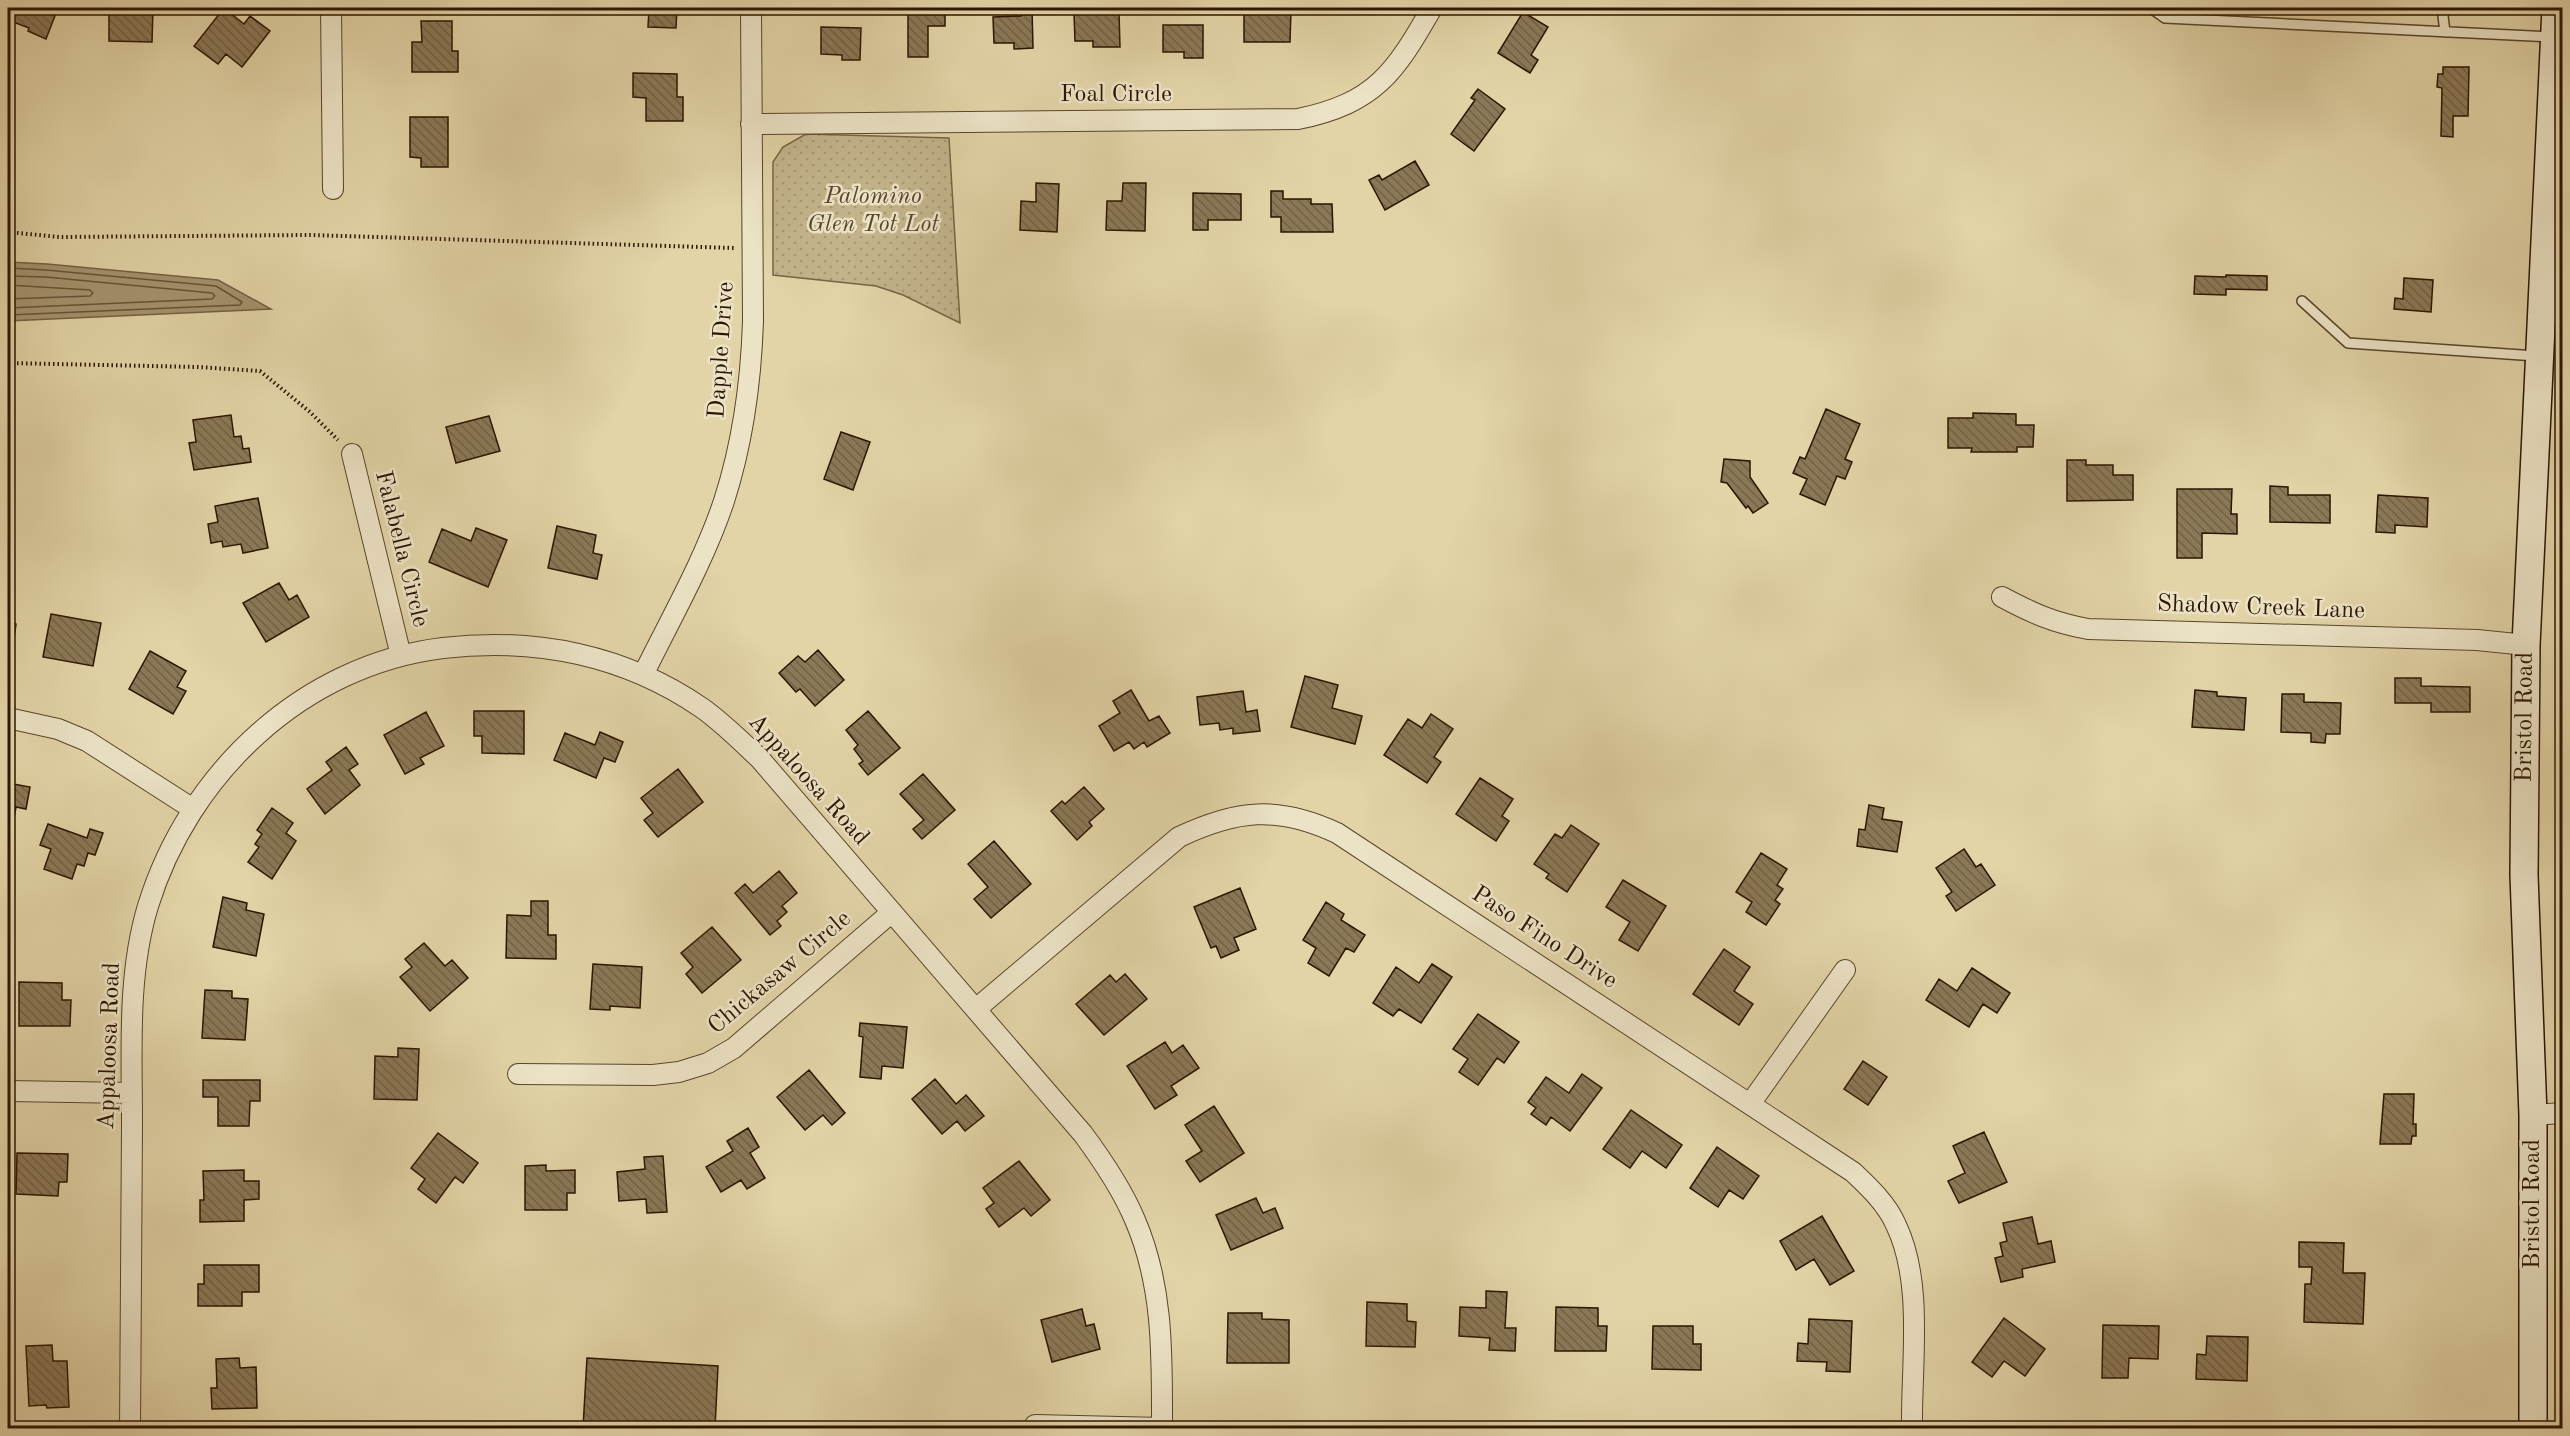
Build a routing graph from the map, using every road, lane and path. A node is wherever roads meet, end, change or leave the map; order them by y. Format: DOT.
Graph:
graph roads {
  1 [pos="331,8"];
  2 [pos="751,8"];
  3 [pos="1432,8"];
  4 [pos="2151,8"];
  5 [pos="2442,8"];
  6 [pos="2556,8"];
  7 [pos="2445,32"];
  8 [pos="2556,37"];
  9 [pos="751,124"];
  10 [pos="333,189"];
  11 [pos="8,232"];
  12 [pos="752,248"];
  13 [pos="2302,301"];
  14 [pos="2539,356"];
  15 [pos="8,363"];
  16 [pos="352,454"];
  17 [pos="2002,597"];
  18 [pos="2526,645"];
  19 [pos="401,656"];
  20 [pos="643,675"];
  21 [pos="8,718"];
  22 [pos="193,809"];
  23 [pos="892,912"];
  24 [pos="1845,970"];
  25 [pos="976,1009"];
  26 [pos="518,1074"];
  27 [pos="8,1091"];
  28 [pos="132,1093"];
  29 [pos="1750,1104"];
  30 [pos="2562,1113"];
  31 [pos="2533,1115"];
  32 [pos="1035,1425"];
  33 [pos="130,1428"];
  34 [pos="1163,1428"];
  35 [pos="1911,1428"];
  36 [pos="2533,1428"];
  1 -- 10 [label="street"];
  2 -- 9 [label="street, Dapple Drive"];
  3 -- 9 [label="street, Foal Circle"];
  4 -- 7 [label="lane"];
  5 -- 7 [label="lane"];
  6 -- 8 [label="main road, Bristol Road"];
  7 -- 8 [label="lane"];
  8 -- 14 [label="main road, Bristol Road"];
  9 -- 12 [label="street, Dapple Drive"];
  11 -- 12 [label="path"];
  12 -- 20 [label="street, Dapple Drive"];
  13 -- 14 [label="lane"];
  14 -- 18 [label="main road, Bristol Road"];
  15 -- 16 [label="path"];
  16 -- 19 [label="street, Falabella Circle"];
  17 -- 18 [label="street, Shadow Creek Lane"];
  18 -- 31 [label="main road, Bristol Road"];
  19 -- 20 [label="street, Appaloosa Road"];
  19 -- 22 [label="street, Appaloosa Road"];
  20 -- 23 [label="street, Appaloosa Road"];
  21 -- 22 [label="street"];
  22 -- 28 [label="street, Appaloosa Road"];
  23 -- 25 [label="street, Appaloosa Road"];
  23 -- 26 [label="street, Chickasaw Circle"];
  24 -- 29 [label="street"];
  25 -- 29 [label="street, Paso Fino Drive"];
  25 -- 34 [label="street, Appaloosa Road"];
  27 -- 28 [label="street"];
  28 -- 33 [label="street, Appaloosa Road"];
  29 -- 35 [label="street, Paso Fino Drive"];
  30 -- 31 [label="street"];
  31 -- 36 [label="main road, Bristol Road"];
  32 -- 34 [label="street"];
}
